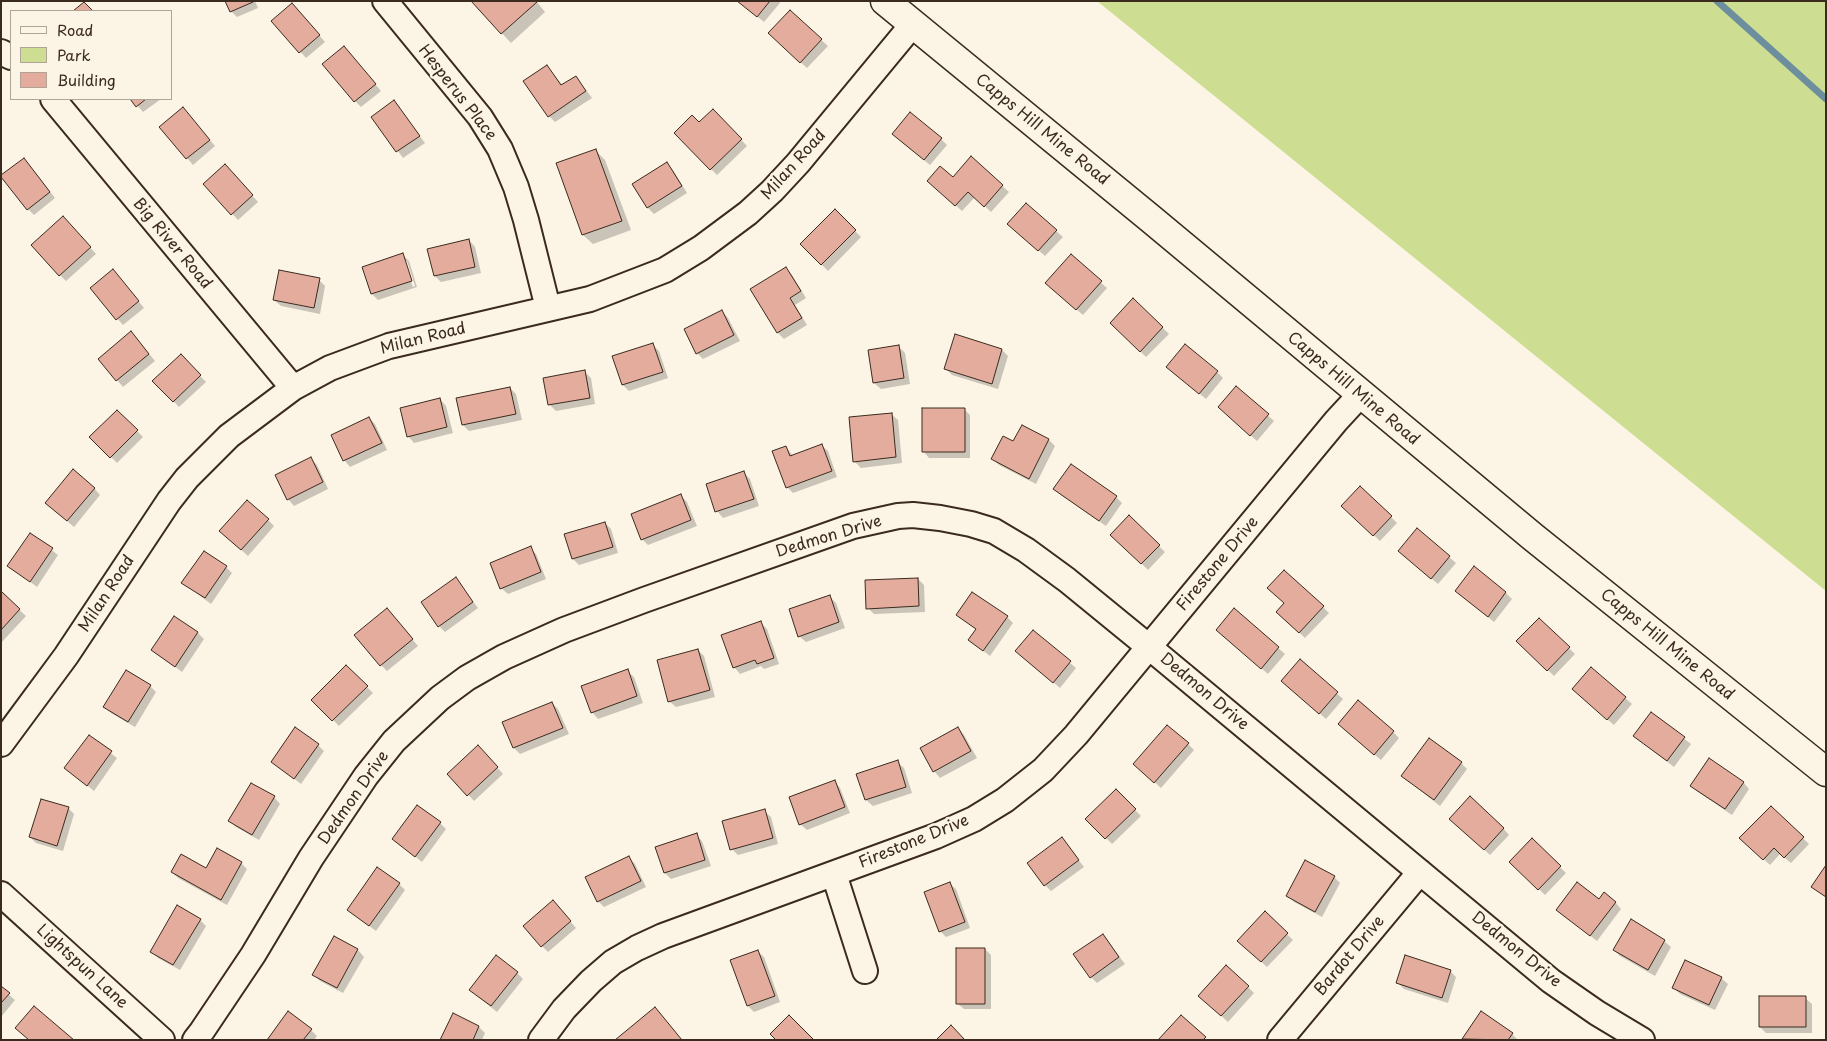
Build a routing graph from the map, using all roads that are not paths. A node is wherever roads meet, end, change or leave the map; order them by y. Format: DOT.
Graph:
graph roads {
  1 [pos="384,1"];
  2 [pos="884,1"];
  3 [pos="913,24"];
  4 [pos="54,100"];
  5 [pos="548,308"];
  6 [pos="293,388"];
  7 [pos="1360,395"];
  8 [pos="1149,647"];
  9 [pos="1,744"];
  10 [pos="1826,772"];
  11 [pos="1420,872"];
  12 [pos="834,874"];
  13 [pos="1,894"];
  14 [pos="865,971"];
  15 [pos="162,1040"];
  16 [pos="195,1040"];
  17 [pos="541,1040"];
  18 [pos="1280,1040"];
  19 [pos="1642,1040"];
  1 -- 5 [label="street, Hesperus Place"];
  2 -- 3 [label="street, Capps Hill Mine Road"];
  3 -- 5 [label="street, Milan Road"];
  3 -- 7 [label="street, Capps Hill Mine Road"];
  4 -- 6 [label="street, Big River Road"];
  5 -- 6 [label="street, Milan Road"];
  6 -- 9 [label="street, Milan Road"];
  7 -- 8 [label="street, Firestone Drive"];
  7 -- 10 [label="street, Capps Hill Mine Road"];
  8 -- 11 [label="street, Dedmon Drive"];
  8 -- 12 [label="street, Firestone Drive"];
  8 -- 16 [label="street, Dedmon Drive"];
  11 -- 18 [label="street, Bardot Drive"];
  11 -- 19 [label="street, Dedmon Drive"];
  12 -- 14 [label="street"];
  12 -- 17 [label="street, Firestone Drive"];
  13 -- 15 [label="street, Lightspun Lane"];
}
